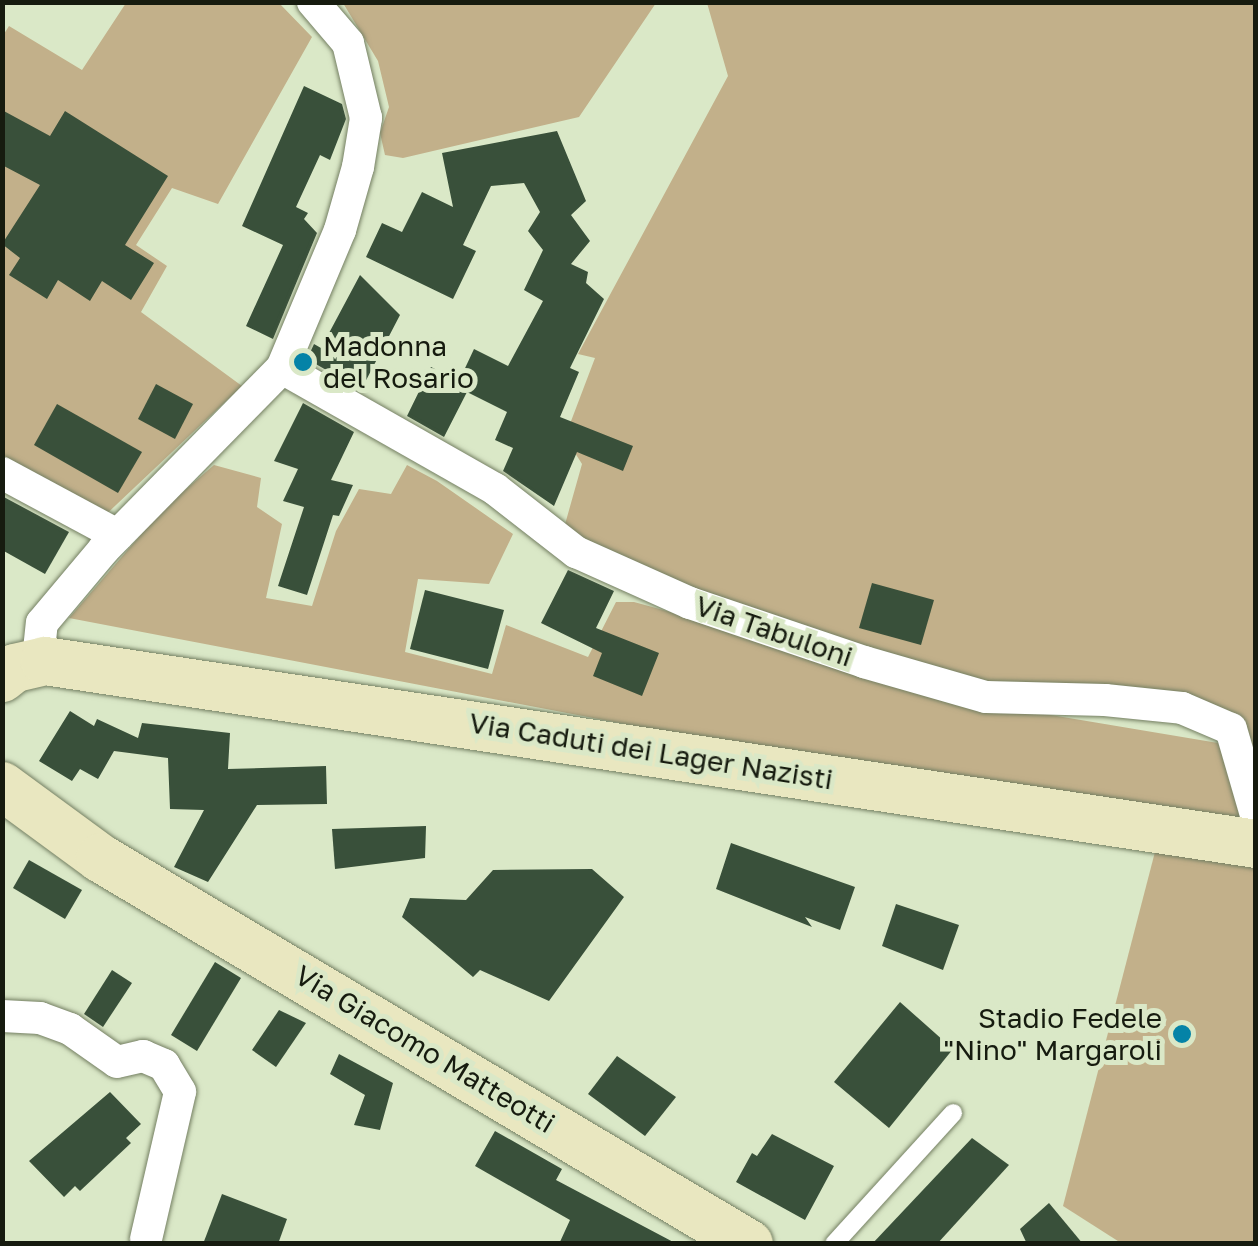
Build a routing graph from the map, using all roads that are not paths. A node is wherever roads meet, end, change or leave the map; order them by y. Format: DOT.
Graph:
graph roads {
  1 [pos="313,2"];
  2 [pos="282,368"];
  3 [pos="2,474"];
  4 [pos="117,535"];
  5 [pos="22,659"];
  6 [pos="2,786"];
  7 [pos="2,814"];
  8 [pos="1256,815"];
  9 [pos="1256,844"];
  10 [pos="100,858"];
  11 [pos="2,1016"];
  12 [pos="953,1112"];
  13 [pos="146,1239"];
  14 [pos="749,1244"];
  15 [pos="834,1244"];
  1 -- 2 [label="street"];
  2 -- 4 [label="street"];
  2 -- 8 [label="street, Via Tabuloni"];
  3 -- 4 [label="street"];
  4 -- 5 [label="street"];
  5 -- 9 [label="main road, Via Caduti dei Lager Nazisti"];
  6 -- 10 [label="main road, Via Giacomo Matteotti"];
  7 -- 10 [label="main road, Via Giacomo Matteotti"];
  10 -- 14 [label="main road, Via Giacomo Matteotti"];
  11 -- 13 [label="street"];
  12 -- 15 [label="lane"];
}
